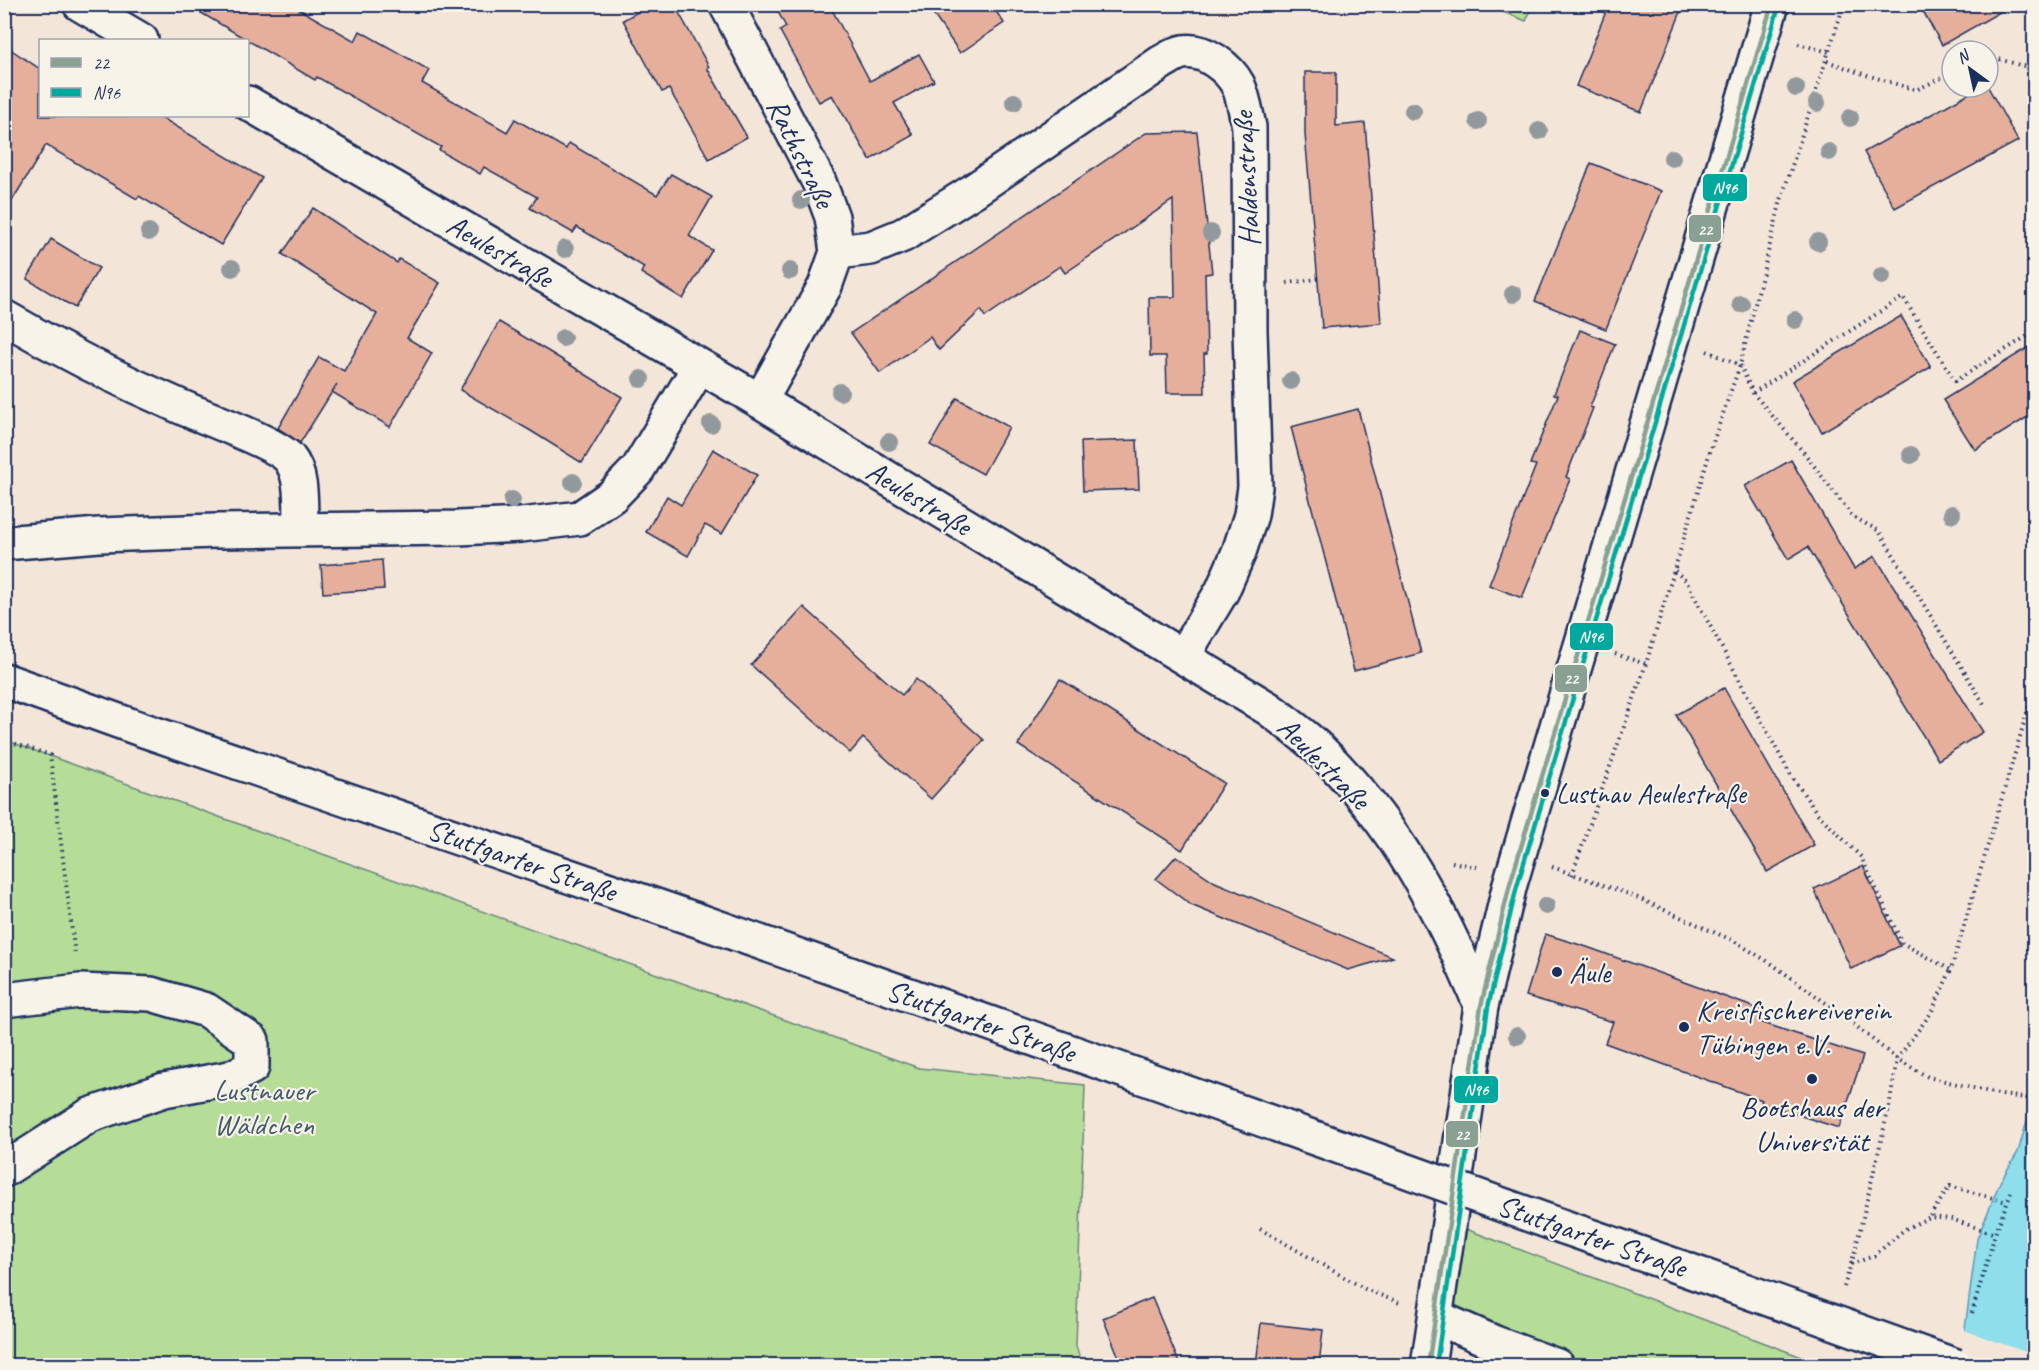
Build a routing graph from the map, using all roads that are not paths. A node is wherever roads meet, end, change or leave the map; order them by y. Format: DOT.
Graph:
graph roads {
  1 [pos="80,4"];
  2 [pos="726,4"];
  3 [pos="1772,4"];
  4 [pos="139,39"];
  5 [pos="249,104"];
  6 [pos="837,252"];
  7 [pos="4,317"];
  8 [pos="699,367"];
  9 [pos="760,401"];
  10 [pos="301,529"];
  11 [pos="4,543"];
  12 [pos="1183,656"];
  13 [pos="4,680"];
  14 [pos="4,1000"];
  15 [pos="1481,1006"];
  16 [pos="4,1170"];
  17 [pos="1436,1317"];
  18 [pos="1428,1365"];
  19 [pos="1557,1365"];
  20 [pos="1956,1365"];
  1 -- 4 [label="street"];
  2 -- 6 [label="street, Rathstraße"];
  3 -- 15 [label="street"];
  5 -- 8 [label="street, Aeulestraße"];
  6 -- 9 [label="street, Rathstraße"];
  6 -- 12 [label="street, Haldenstraße"];
  7 -- 10 [label="street"];
  8 -- 9 [label="street, Aeulestraße"];
  8 -- 10 [label="street"];
  9 -- 12 [label="street, Aeulestraße"];
  10 -- 11 [label="street"];
  12 -- 15 [label="street, Aeulestraße"];
  13 -- 20 [label="street, Stuttgarter Straße, bridge"];
  14 -- 16 [label="street"];
  15 -- 17 [label="street"];
  17 -- 18 [label="street"];
  17 -- 19 [label="street"];
}
